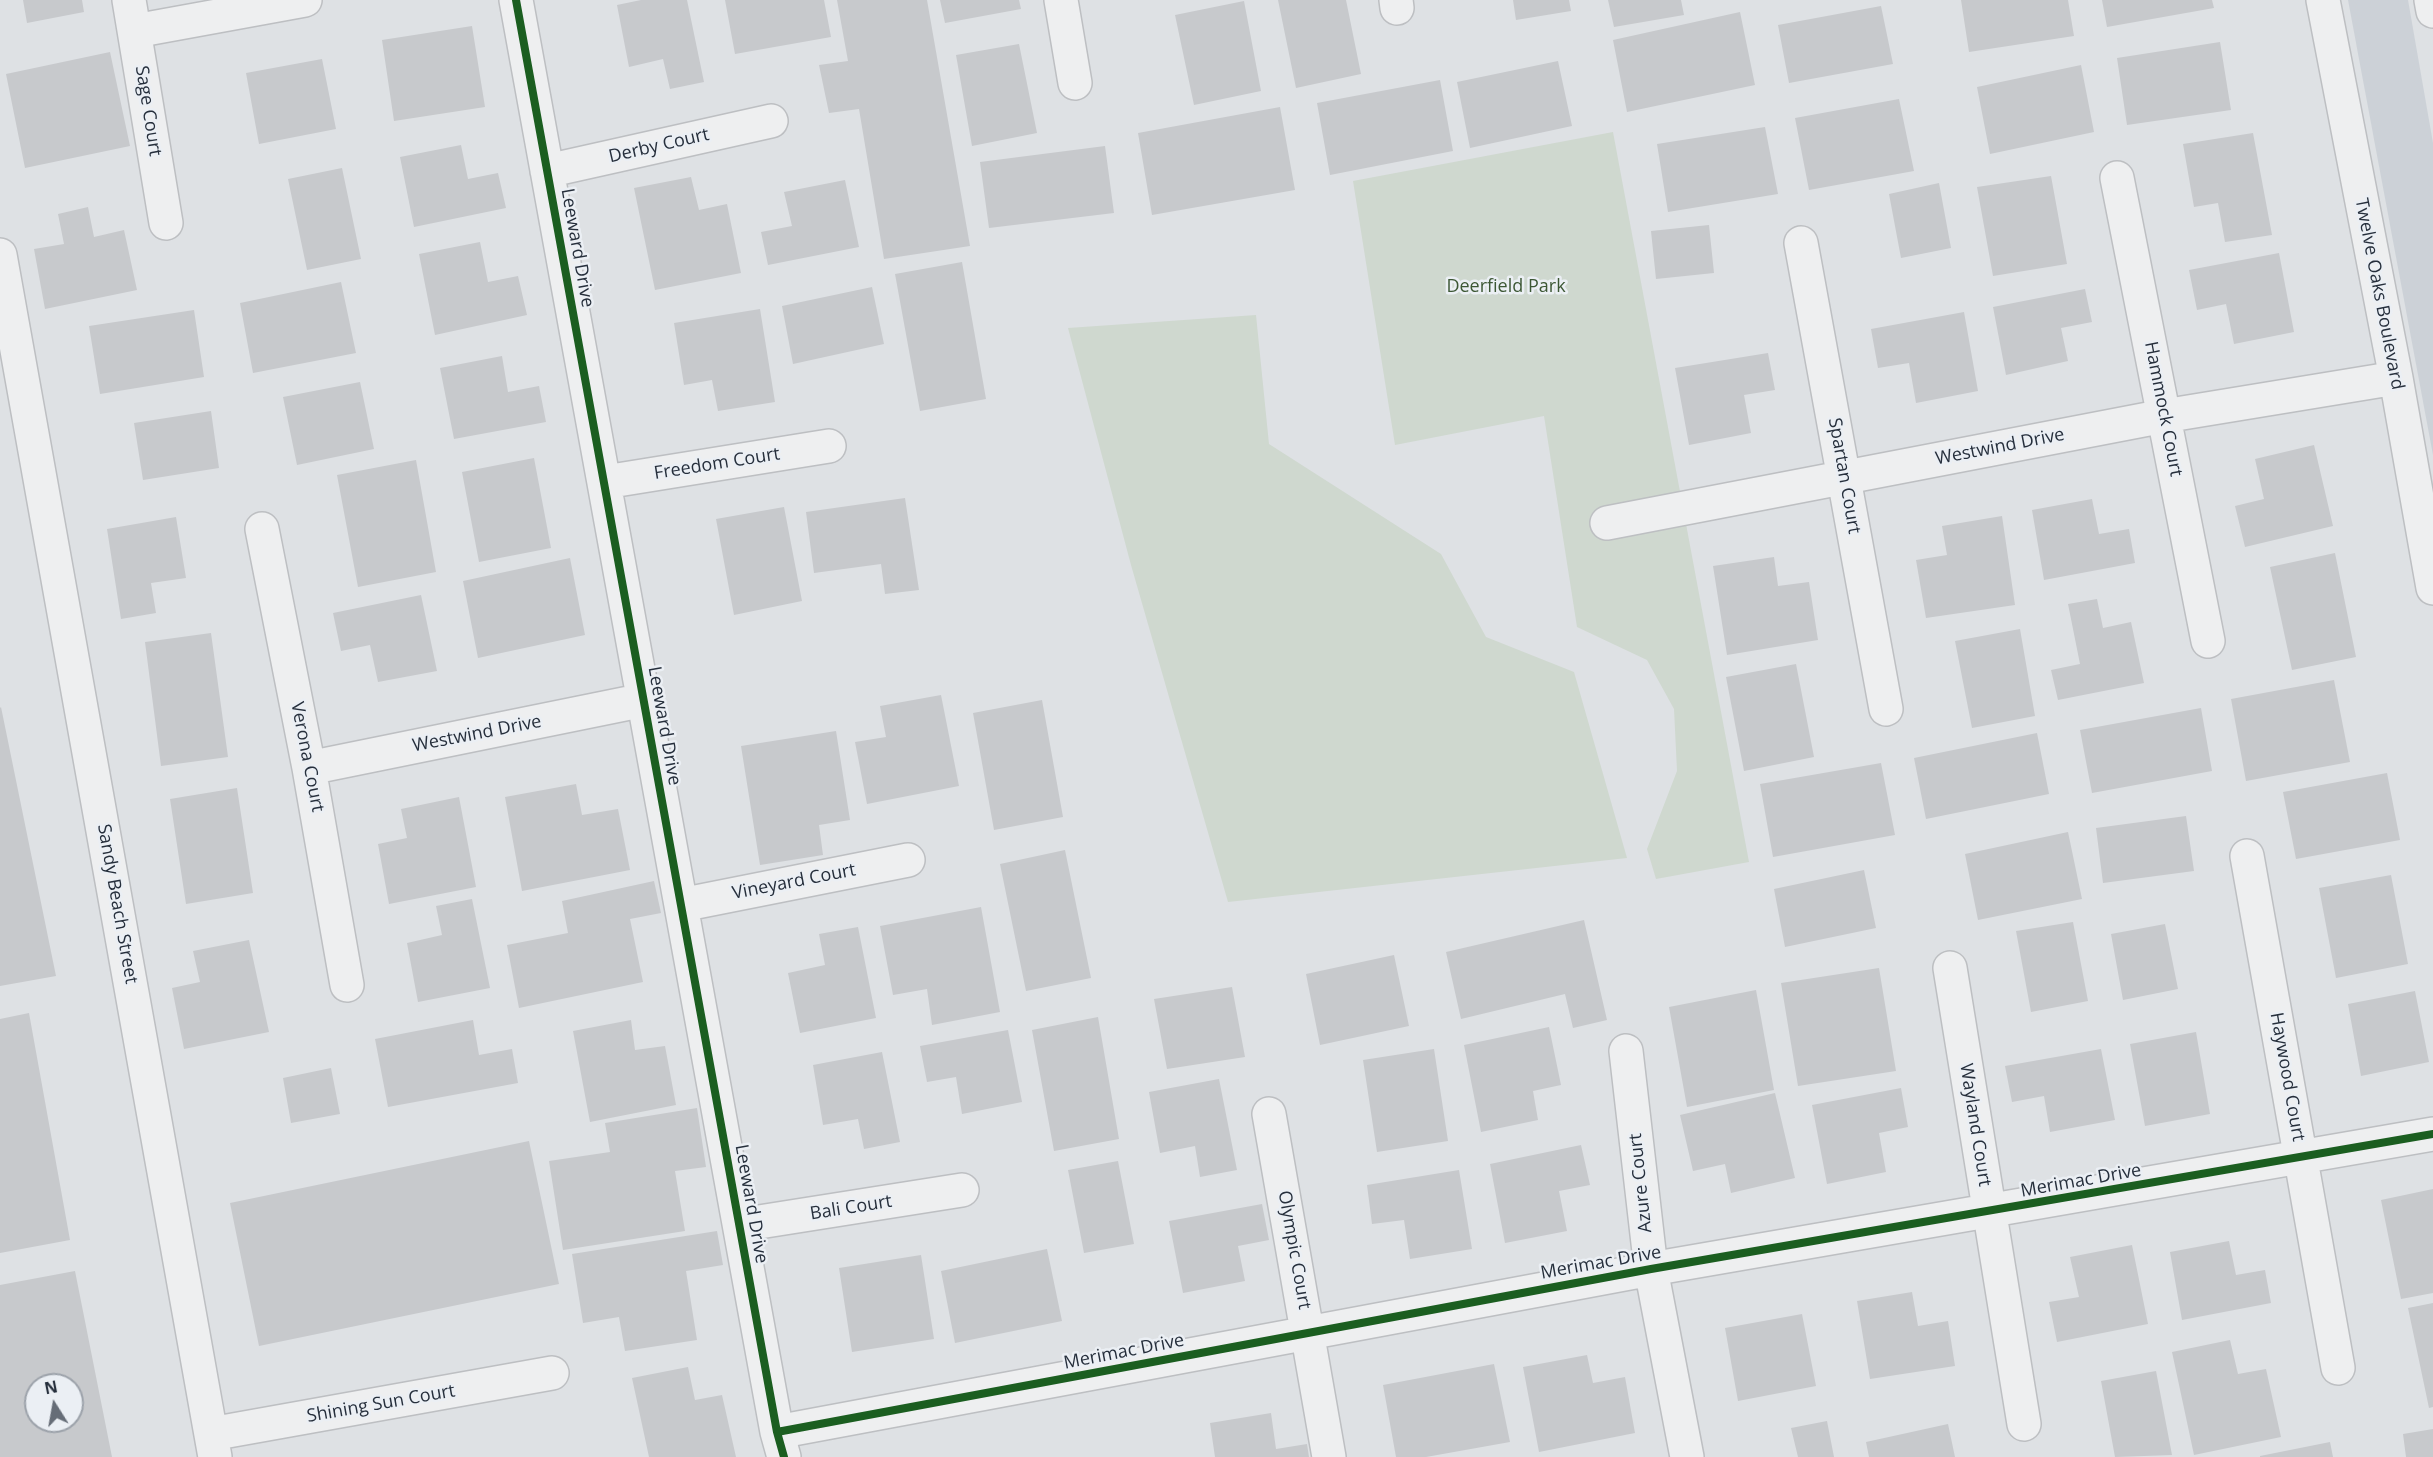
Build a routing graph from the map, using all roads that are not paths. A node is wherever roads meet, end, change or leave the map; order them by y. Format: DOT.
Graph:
graph roads {
  1 [pos="305,0"];
  2 [pos="516,0"];
  3 [pos="1061,0"];
  4 [pos="2323,0"];
  5 [pos="2431,0"];
  6 [pos="2433,11"];
  7 [pos="132,16"];
  8 [pos="1075,83"];
  9 [pos="771,121"];
  10 [pos="547,171"];
  11 [pos="2117,178"];
  12 [pos="166,223"];
  13 [pos="1801,243"];
  14 [pos="0,255"];
  15 [pos="9,352"];
  16 [pos="2396,378"];
  17 [pos="2164,416"];
  18 [pos="829,446"];
  19 [pos="1844,476"];
  20 [pos="604,482"];
  21 [pos="1607,523"];
  22 [pos="262,529"];
  23 [pos="2433,588"];
  24 [pos="2208,641"];
  25 [pos="644,700"];
  26 [pos="1887,709"];
  27 [pos="309,768"];
  28 [pos="2247,856"];
  29 [pos="908,860"];
  30 [pos="681,905"];
  31 [pos="1950,968"];
  32 [pos="347,985"];
  33 [pos="1626,1051"];
  34 [pos="1269,1114"];
  35 [pos="2433,1134"];
  36 [pos="2301,1157"];
  37 [pos="962,1190"];
  38 [pos="1988,1212"];
  39 [pos="740,1225"];
  40 [pos="1651,1269"];
  41 [pos="1309,1333"];
  42 [pos="2338,1368"];
  43 [pos="552,1373"];
  44 [pos="2024,1424"];
  45 [pos="780,1444"];
  46 [pos="213,1446"];
  47 [pos="1329,1457"];
  48 [pos="1687,1457"];
  1 -- 7 [label="street"];
  2 -- 10 [label="street, Leeward Drive"];
  3 -- 8 [label="street"];
  4 -- 16 [label="street, Twelve Oaks Boulevard"];
  5 -- 6 [label="street"];
  7 -- 12 [label="street, Sage Court"];
  9 -- 10 [label="street, Derby Court"];
  10 -- 20 [label="street, Leeward Drive"];
  11 -- 17 [label="street, Hammock Court"];
  13 -- 19 [label="street, Spartan Court"];
  14 -- 15 [label="street, Sandy Beach Street"];
  15 -- 46 [label="street, Sandy Beach Street"];
  16 -- 17 [label="street, Westwind Drive"];
  16 -- 23 [label="street, Twelve Oaks Boulevard"];
  17 -- 19 [label="street, Westwind Drive"];
  17 -- 24 [label="street, Hammock Court"];
  18 -- 20 [label="street, Freedom Court"];
  19 -- 21 [label="street, Westwind Drive"];
  19 -- 26 [label="street, Spartan Court"];
  20 -- 25 [label="street, Leeward Drive"];
  22 -- 27 [label="street, Verona Court"];
  25 -- 27 [label="street, Westwind Drive"];
  25 -- 30 [label="street, Leeward Drive"];
  27 -- 32 [label="street, Verona Court"];
  28 -- 36 [label="street, Haywood Court"];
  29 -- 30 [label="street, Vineyard Court"];
  30 -- 39 [label="street, Leeward Drive"];
  31 -- 38 [label="street, Wayland Court"];
  33 -- 40 [label="street, Azure Court"];
  34 -- 41 [label="street, Olympic Court"];
  35 -- 36 [label="street, Merimac Drive"];
  36 -- 38 [label="street, Merimac Drive"];
  36 -- 42 [label="street, Haywood Court"];
  37 -- 39 [label="street, Bali Court"];
  38 -- 40 [label="street, Merimac Drive"];
  38 -- 44 [label="street, Wayland Court"];
  39 -- 45 [label="street, Leeward Drive"];
  40 -- 41 [label="street, Merimac Drive"];
  40 -- 48 [label="street, Azure Court"];
  41 -- 45 [label="street, Merimac Drive"];
  41 -- 47 [label="street, Olympic Court"];
  43 -- 46 [label="street, Shining Sun Court"];
}
